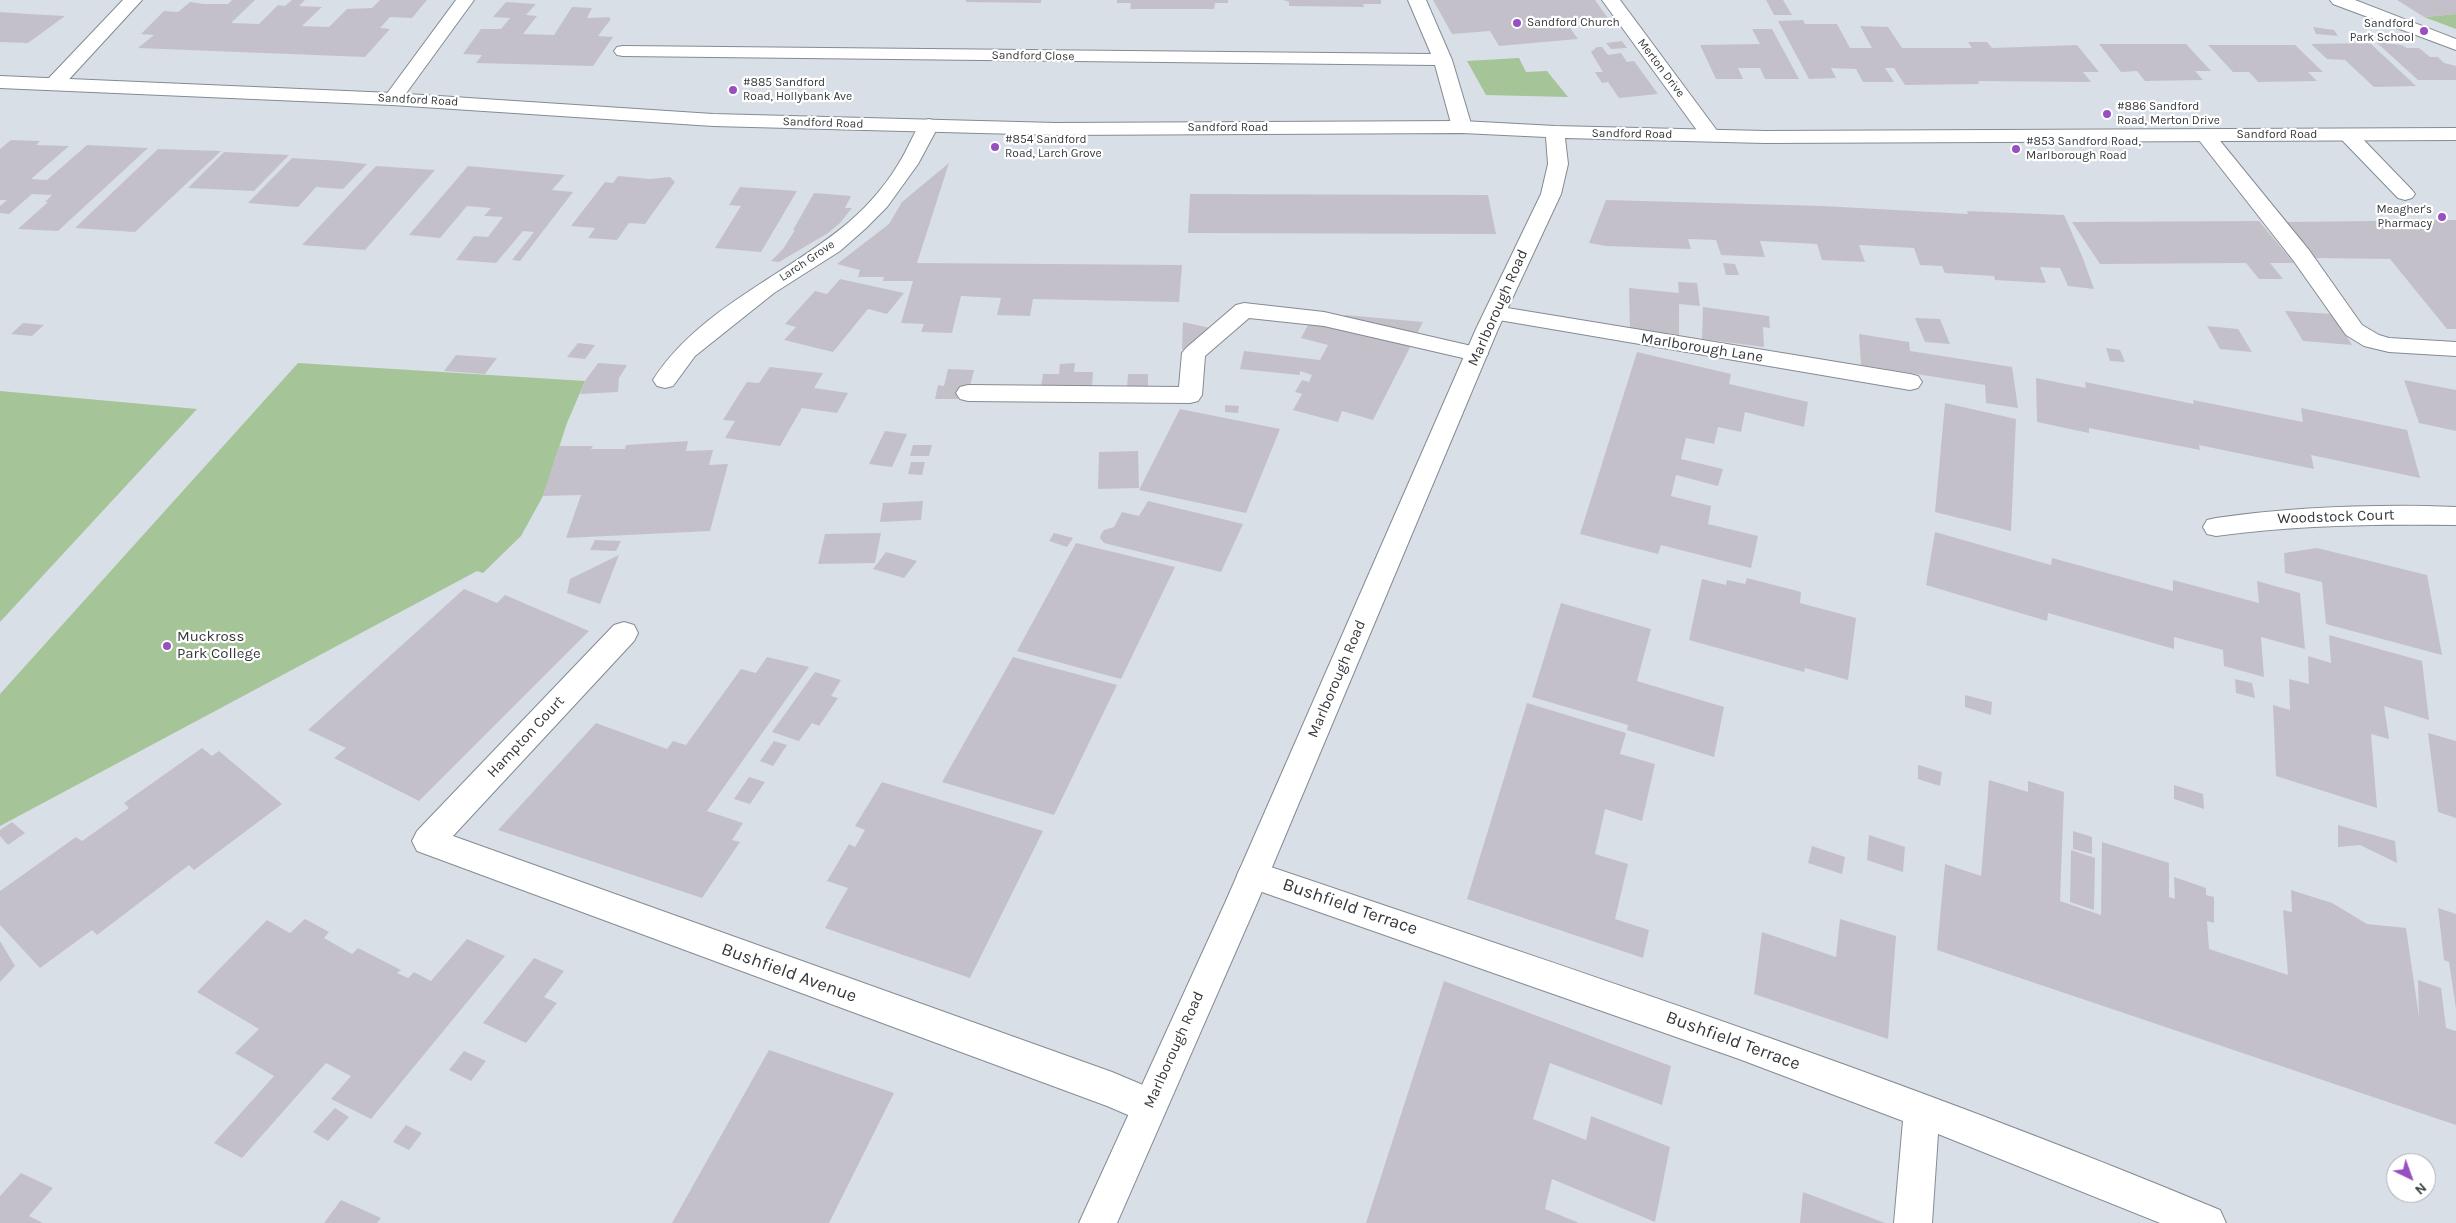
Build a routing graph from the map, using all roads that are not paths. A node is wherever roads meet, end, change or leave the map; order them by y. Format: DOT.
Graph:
graph roads {
  1 [pos="133,0"];
  2 [pos="465,0"];
  3 [pos="1417,0"];
  4 [pos="1611,0"];
  5 [pos="2339,0"];
  6 [pos="2456,44"];
  7 [pos="623,51"];
  8 [pos="1443,60"];
  9 [pos="0,82"];
  10 [pos="54,84"];
  11 [pos="392,98"];
  12 [pos="929,125"];
  13 [pos="1462,127"];
  14 [pos="1555,132"];
  15 [pos="2456,134"];
  16 [pos="2205,135"];
  17 [pos="2348,135"];
  18 [pos="1711,136"];
  19 [pos="2405,194"];
  20 [pos="1494,313"];
  21 [pos="2456,349"];
  22 [pos="1476,354"];
  23 [pos="666,380"];
  24 [pos="1910,382"];
  25 [pos="968,393"];
  26 [pos="2456,516"];
  27 [pos="2216,527"];
  28 [pos="624,633"];
  29 [pos="428,841"];
  30 [pos="1252,874"];
  31 [pos="1149,1106"];
  32 [pos="1922,1110"];
  33 [pos="1098,1223"];
  34 [pos="1912,1223"];
  35 [pos="2207,1223"];
  1 -- 10 [label="street"];
  2 -- 11 [label="street"];
  3 -- 8 [label="street"];
  4 -- 18 [label="street, Merton Drive"];
  5 -- 6 [label="street"];
  7 -- 8 [label="street, Sandford Close"];
  8 -- 13 [label="street"];
  9 -- 10 [label="street, Sandford Road"];
  10 -- 11 [label="street, Sandford Road"];
  11 -- 12 [label="street, Sandford Road"];
  12 -- 13 [label="street, Sandford Road"];
  12 -- 23 [label="street, Larch Grove"];
  13 -- 14 [label="street, Sandford Road"];
  14 -- 18 [label="street, Sandford Road"];
  14 -- 20 [label="street, Marlborough Road"];
  15 -- 17 [label="street, Sandford Road"];
  16 -- 17 [label="street, Sandford Road"];
  16 -- 18 [label="street, Sandford Road"];
  16 -- 21 [label="street"];
  17 -- 19 [label="street"];
  20 -- 22 [label="street, Marlborough Road"];
  20 -- 24 [label="street, Marlborough Lane"];
  22 -- 25 [label="street"];
  22 -- 30 [label="street, Marlborough Road"];
  26 -- 27 [label="street, Woodstock Court"];
  28 -- 29 [label="street, Hampton Court"];
  29 -- 31 [label="street, Bushfield Avenue"];
  30 -- 31 [label="street, Marlborough Road"];
  30 -- 32 [label="street, Bushfield Terrace"];
  31 -- 33 [label="street, Marlborough Road"];
  32 -- 34 [label="street"];
  32 -- 35 [label="street, Bushfield Terrace"];
}
